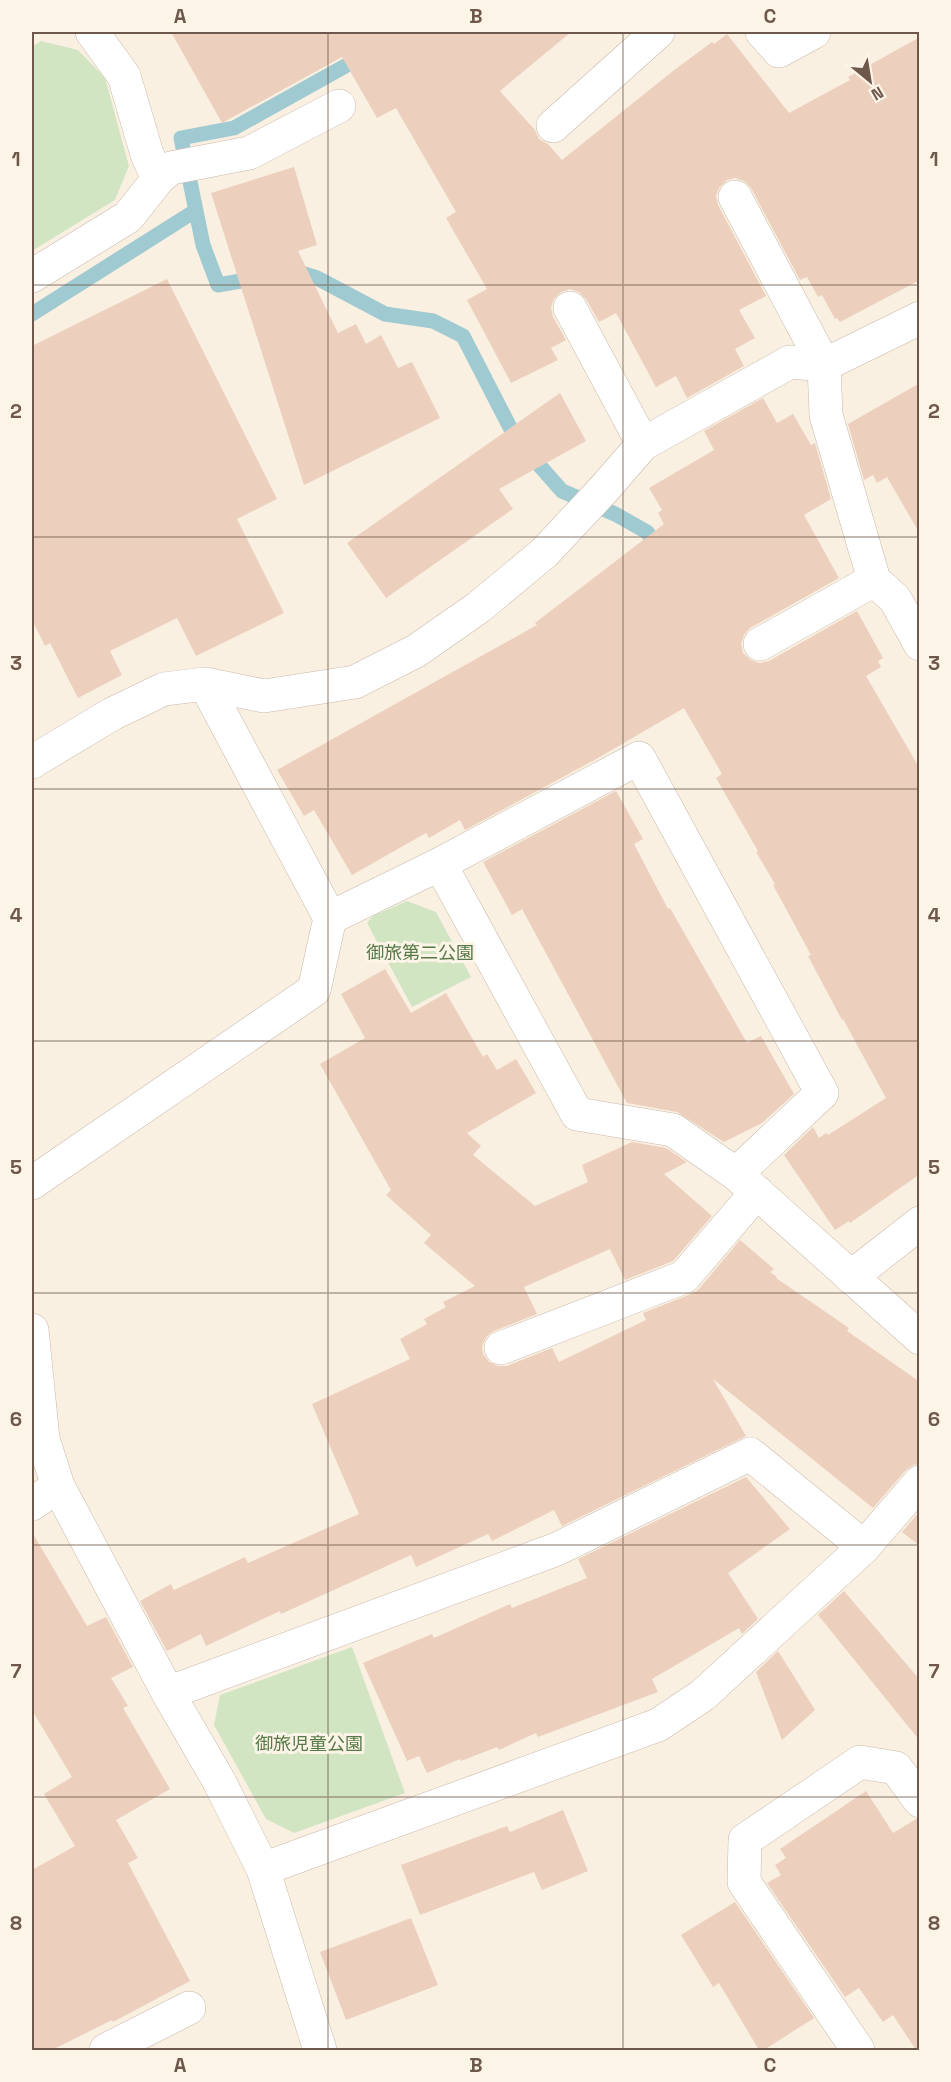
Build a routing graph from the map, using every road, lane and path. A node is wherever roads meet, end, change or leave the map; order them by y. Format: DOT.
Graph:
graph roads {
  1 [pos="92,32"];
  2 [pos="658,32"];
  3 [pos="762,32"];
  4 [pos="814,32"];
  5 [pos="339,106"];
  6 [pos="553,126"];
  7 [pos="165,174"];
  8 [pos="735,197"];
  9 [pos="32,276"];
  10 [pos="570,308"];
  11 [pos="920,318"];
  12 [pos="824,365"];
  13 [pos="643,444"];
  14 [pos="896,588"];
  15 [pos="760,644"];
  16 [pos="920,645"];
  17 [pos="205,684"];
  18 [pos="32,762"];
  19 [pos="440,864"];
  20 [pos="330,918"];
  21 [pos="32,1183"];
  22 [pos="746,1183"];
  23 [pos="920,1223"];
  24 [pos="851,1277"];
  25 [pos="32,1330"];
  26 [pos="920,1338"];
  27 [pos="501,1348"];
  28 [pos="920,1482"];
  29 [pos="58,1486"];
  30 [pos="32,1504"];
  31 [pos="864,1547"];
  32 [pos="168,1693"];
  33 [pos="920,1801"];
  34 [pos="262,1869"];
  35 [pos="189,2008"];
  36 [pos="106,2050"];
  37 [pos="320,2050"];
  38 [pos="858,2050"];
  1 -- 7 [label="street"];
  2 -- 6 [label="street"];
  3 -- 4 [label="street"];
  5 -- 7 [label="street"];
  7 -- 9 [label="street"];
  8 -- 12 [label="street"];
  10 -- 13 [label="street"];
  11 -- 12 [label="street"];
  12 -- 13 [label="street"];
  12 -- 14 [label="street"];
  13 -- 17 [label="street"];
  14 -- 15 [label="street"];
  14 -- 16 [label="street"];
  17 -- 18 [label="street"];
  17 -- 20 [label="street"];
  19 -- 20 [label="street"];
  19 -- 22 [label="street"];
  19 -- 22 [label="street"];
  20 -- 21 [label="street"];
  22 -- 24 [label="street"];
  22 -- 27 [label="street"];
  23 -- 24 [label="street"];
  24 -- 26 [label="street"];
  25 -- 29 [label="street"];
  28 -- 31 [label="street"];
  29 -- 30 [label="street"];
  29 -- 32 [label="street"];
  31 -- 32 [label="street"];
  31 -- 34 [label="street"];
  32 -- 34 [label="street"];
  33 -- 38 [label="street"];
  34 -- 37 [label="street"];
  35 -- 36 [label="street"];
}
